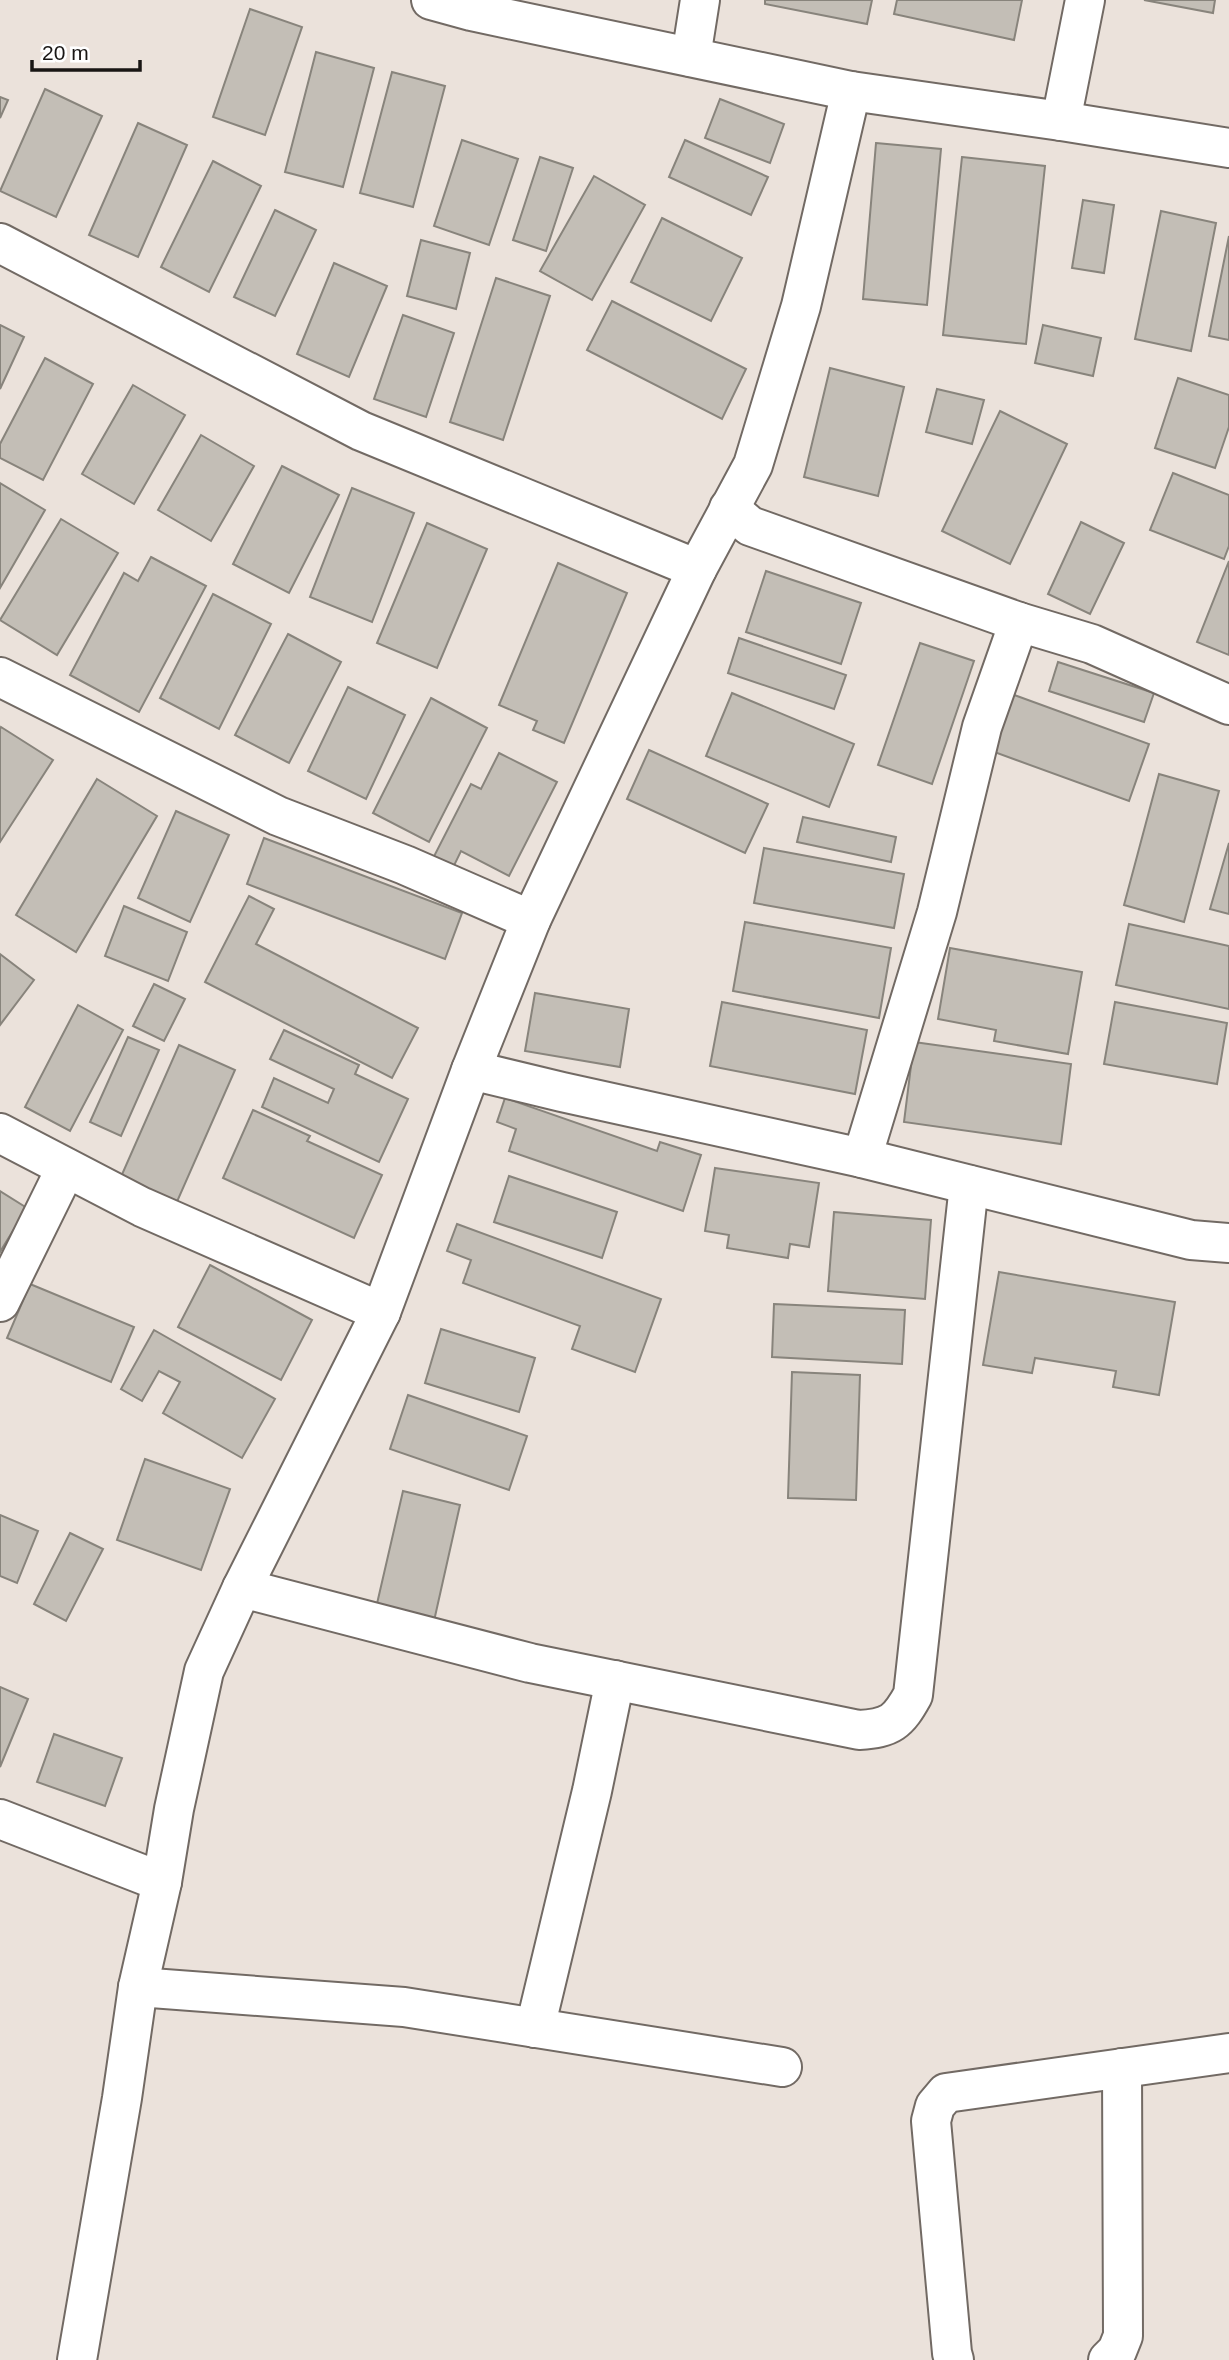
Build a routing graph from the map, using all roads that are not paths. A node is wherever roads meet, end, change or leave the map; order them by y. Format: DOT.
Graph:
graph roads {
  1 [pos="431,0"];
  2 [pos="700,0"];
  3 [pos="1084,0"];
  4 [pos="691,57"];
  5 [pos="851,91"];
  6 [pos="1062,121"];
  7 [pos="1229,148"];
  8 [pos="0,243"];
  9 [pos="729,508"];
  10 [pos="697,569"];
  11 [pos="1020,622"];
  12 [pos="0,677"];
  13 [pos="1229,705"];
  14 [pos="531,920"];
  15 [pos="471,1070"];
  16 [pos="0,1133"];
  17 [pos="862,1158"];
  18 [pos="66,1168"];
  19 [pos="970,1185"];
  20 [pos="1229,1243"];
  21 [pos="0,1302"];
  22 [pos="381,1312"];
  23 [pos="242,1588"];
  24 [pos="615,1680"];
  25 [pos="0,1819"];
  26 [pos="162,1882"];
  27 [pos="138,1987"];
  28 [pos="535,2028"];
  29 [pos="1229,2053"];
  30 [pos="782,2067"];
  31 [pos="1122,2068"];
  32 [pos="77,2360"];
  33 [pos="954,2360"];
  34 [pos="1108,2360"];
  1 -- 4 [label="street"];
  2 -- 4 [label="street"];
  3 -- 6 [label="street"];
  4 -- 5 [label="street"];
  5 -- 6 [label="street"];
  5 -- 9 [label="street"];
  6 -- 7 [label="street"];
  8 -- 10 [label="street"];
  9 -- 10 [label="street"];
  9 -- 11 [label="street"];
  10 -- 14 [label="street"];
  11 -- 13 [label="street"];
  11 -- 17 [label="street"];
  12 -- 14 [label="street"];
  14 -- 15 [label="street"];
  15 -- 17 [label="street"];
  15 -- 22 [label="street"];
  16 -- 18 [label="street"];
  17 -- 19 [label="street"];
  18 -- 21 [label="street"];
  18 -- 22 [label="street"];
  19 -- 20 [label="street"];
  19 -- 24 [label="street"];
  22 -- 23 [label="street"];
  23 -- 24 [label="street"];
  23 -- 26 [label="street"];
  24 -- 28 [label="street"];
  25 -- 26 [label="street"];
  26 -- 27 [label="street"];
  27 -- 28 [label="street"];
  27 -- 32 [label="street"];
  28 -- 30 [label="street"];
  29 -- 31 [label="street"];
  31 -- 33 [label="street"];
  31 -- 34 [label="street"];
}
